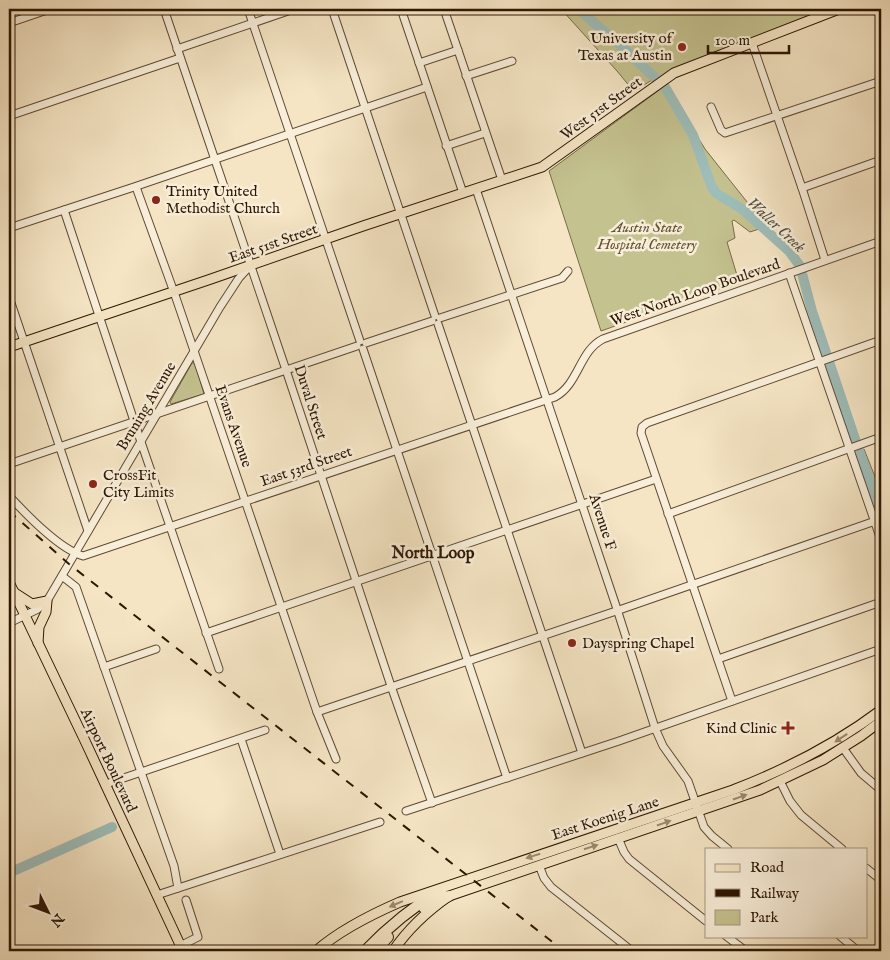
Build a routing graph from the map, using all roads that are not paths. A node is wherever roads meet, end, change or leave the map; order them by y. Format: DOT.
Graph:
graph roads {
  1 [pos="50,9"];
  2 [pos="164,9"];
  3 [pos="248,9"];
  4 [pos="294,9"];
  5 [pos="332,9"];
  6 [pos="401,9"];
  7 [pos="444,9"];
  8 [pos="839,9"];
  9 [pos="9,22"];
  10 [pos="253,22"];
  11 [pos="752,43"];
  12 [pos="177,49"];
  13 [pos="458,50"];
  14 [pos="180,58"];
  15 [pos="512,61"];
  16 [pos="419,63"];
  17 [pos="466,76"];
  18 [pos="881,80"];
  19 [pos="427,87"];
  20 [pos="710,107"];
  21 [pos="365,108"];
  22 [pos="9,116"];
  23 [pos="778,116"];
  24 [pos="291,132"];
  25 [pos="485,133"];
  26 [pos="446,146"];
  27 [pos="215,160"];
  28 [pos="881,160"];
  29 [pos="547,164"];
  30 [pos="502,180"];
  31 [pos="136,187"];
  32 [pos="802,188"];
  33 [pos="476,189"];
  34 [pos="463,193"];
  35 [pos="64,210"];
  36 [pos="400,213"];
  37 [pos="9,228"];
  38 [pos="326,239"];
  39 [pos="881,241"];
  40 [pos="825,260"];
  41 [pos="250,265"];
  42 [pos="568,271"];
  43 [pos="789,273"];
  44 [pos="174,291"];
  45 [pos="512,294"];
  46 [pos="9,296"];
  47 [pos="99,317"];
  48 [pos="436,320"];
  49 [pos="603,339"];
  50 [pos="881,340"];
  51 [pos="24,342"];
  52 [pos="362,345"];
  53 [pos="9,347"];
  54 [pos="194,353"];
  55 [pos="826,359"];
  56 [pos="286,370"];
  57 [pos="209,397"];
  58 [pos="547,400"];
  59 [pos="157,414"];
  60 [pos="135,421"];
  61 [pos="472,425"];
  62 [pos="881,437"];
  63 [pos="141,442"];
  64 [pos="60,446"];
  65 [pos="856,446"];
  66 [pos="397,450"];
  67 [pos="9,464"];
  68 [pos="320,476"];
  69 [pos="656,479"];
  70 [pos="9,496"];
  71 [pos="245,501"];
  72 [pos="582,505"];
  73 [pos="668,514"];
  74 [pos="878,520"];
  75 [pos="170,527"];
  76 [pos="508,529"];
  77 [pos="88,531"];
  78 [pos="881,540"];
  79 [pos="75,553"];
  80 [pos="433,554"];
  81 [pos="62,576"];
  82 [pos="356,581"];
  83 [pos="9,582"];
  84 [pos="692,585"];
  85 [pos="13,592"];
  86 [pos="48,601"];
  87 [pos="881,602"];
  88 [pos="280,607"];
  89 [pos="618,611"];
  90 [pos="25,615"];
  91 [pos="9,623"];
  92 [pos="206,632"];
  93 [pos="543,635"];
  94 [pos="38,644"];
  95 [pos="156,649"];
  96 [pos="881,649"];
  97 [pos="718,659"];
  98 [pos="468,661"];
  99 [pos="104,667"];
  100 [pos="219,669"];
  101 [pos="391,686"];
  102 [pos="732,701"];
  103 [pos="881,710"];
  104 [pos="317,712"];
  105 [pos="881,722"];
  106 [pos="655,728"];
  107 [pos="265,730"];
  108 [pos="241,739"];
  109 [pos="843,748"];
  110 [pos="582,753"];
  111 [pos="336,760"];
  112 [pos="140,772"];
  113 [pos="507,778"];
  114 [pos="780,782"];
  115 [pos="106,784"];
  116 [pos="881,790"];
  117 [pos="432,803"];
  118 [pos="697,807"];
  119 [pos="406,811"];
  120 [pos="380,822"];
  121 [pos="618,838"];
  122 [pos="727,848"];
  123 [pos="841,848"];
  124 [pos="280,854"];
  125 [pos="539,865"];
  126 [pos="868,870"];
  127 [pos="881,880"];
  128 [pos="182,886"];
  129 [pos="445,893"];
  130 [pos="157,895"];
  131 [pos="186,900"];
  132 [pos="705,919"];
  133 [pos="729,938"];
  134 [pos="842,938"];
  135 [pos="181,948"];
  136 [pos="316,951"];
  137 [pos="365,951"];
  138 [pos="375,951"];
  139 [pos="392,951"];
  140 [pos="632,951"];
  141 [pos="746,951"];
  142 [pos="858,951"];
  1 -- 9 [label="street"];
  2 -- 12 [label="street, Duval Street"];
  3 -- 10 [label="street"];
  4 -- 10 [label="street"];
  5 -- 21 [label="street"];
  6 -- 16 [label="street"];
  7 -- 13 [label="street"];
  8 -- 11 [label="main road, West 51st Street"];
  10 -- 12 [label="street"];
  10 -- 24 [label="street"];
  11 -- 23 [label="street"];
  11 -- 29 [label="main road, West 51st Street"];
  12 -- 14 [label="street, Duval Street"];
  13 -- 16 [label="street"];
  13 -- 17 [label="street"];
  14 -- 22 [label="street"];
  14 -- 27 [label="street, Duval Street"];
  15 -- 17 [label="street"];
  16 -- 19 [label="street"];
  17 -- 25 [label="street"];
  18 -- 23 [label="street"];
  19 -- 21 [label="street"];
  19 -- 26 [label="street"];
  20 -- 23 [label="street"];
  21 -- 24 [label="street"];
  21 -- 36 [label="street"];
  23 -- 32 [label="street"];
  24 -- 27 [label="street"];
  24 -- 38 [label="street"];
  25 -- 26 [label="street"];
  25 -- 30 [label="street"];
  26 -- 34 [label="street"];
  27 -- 31 [label="street"];
  27 -- 41 [label="street, Duval Street"];
  28 -- 32 [label="street"];
  29 -- 30 [label="main road, East 51st Street"];
  30 -- 33 [label="main road, East 51st Street"];
  31 -- 35 [label="street"];
  31 -- 44 [label="street, Evans Avenue"];
  32 -- 40 [label="street"];
  33 -- 34 [label="main road, East 51st Street"];
  33 -- 45 [label="street, Avenue F"];
  34 -- 36 [label="main road, East 51st Street"];
  35 -- 37 [label="street"];
  35 -- 47 [label="street"];
  36 -- 38 [label="main road, East 51st Street"];
  36 -- 48 [label="street"];
  38 -- 41 [label="main road, East 51st Street"];
  38 -- 52 [label="street"];
  39 -- 40 [label="street, West North Loop Boulevard"];
  40 -- 43 [label="street, West North Loop Boulevard"];
  41 -- 44 [label="main road, East 51st Street"];
  41 -- 54 [label="street, Bruning Avenue"];
  41 -- 56 [label="street, Duval Street"];
  42 -- 45 [label="street"];
  43 -- 49 [label="street, West North Loop Boulevard"];
  43 -- 55 [label="street"];
  44 -- 47 [label="main road, East 51st Street"];
  44 -- 54 [label="street, Evans Avenue"];
  45 -- 48 [label="street"];
  45 -- 58 [label="street, Avenue F"];
  46 -- 51 [label="street"];
  47 -- 51 [label="main road, East 51st Street"];
  47 -- 60 [label="street"];
  48 -- 52 [label="street"];
  48 -- 61 [label="street"];
  49 -- 58 [label="street, East 53rd Street"];
  50 -- 55 [label="street"];
  51 -- 53 [label="main road, East 51st Street"];
  51 -- 64 [label="street"];
  52 -- 56 [label="street"];
  52 -- 66 [label="street"];
  54 -- 57 [label="street, Evans Avenue"];
  54 -- 59 [label="street, Bruning Avenue"];
  55 -- 65 [label="street"];
  55 -- 69 [label="street"];
  56 -- 57 [label="street"];
  56 -- 68 [label="street, Duval Street"];
  57 -- 59 [label="street"];
  57 -- 71 [label="street, Evans Avenue"];
  58 -- 61 [label="street, East 53rd Street"];
  58 -- 72 [label="street, Avenue F"];
  59 -- 60 [label="street"];
  59 -- 63 [label="street, Bruning Avenue"];
  60 -- 63 [label="street"];
  60 -- 64 [label="street"];
  61 -- 66 [label="street, East 53rd Street"];
  61 -- 76 [label="street"];
  62 -- 65 [label="street"];
  63 -- 75 [label="street"];
  63 -- 77 [label="street, Bruning Avenue"];
  64 -- 67 [label="street"];
  64 -- 77 [label="street"];
  65 -- 73 [label="street"];
  65 -- 74 [label="street"];
  66 -- 68 [label="street, East 53rd Street"];
  66 -- 80 [label="street"];
  68 -- 71 [label="street, East 53rd Street"];
  68 -- 82 [label="street, Duval Street"];
  69 -- 72 [label="street"];
  69 -- 73 [label="street"];
  70 -- 79 [label="street"];
  71 -- 75 [label="street, East 53rd Street"];
  71 -- 88 [label="street, Evans Avenue"];
  72 -- 76 [label="street"];
  72 -- 89 [label="street, Avenue F"];
  73 -- 84 [label="street"];
  74 -- 78 [label="street"];
  74 -- 84 [label="street"];
  75 -- 79 [label="street, East 53rd Street"];
  75 -- 92 [label="street"];
  76 -- 80 [label="street"];
  76 -- 93 [label="street"];
  77 -- 79 [label="street, Bruning Avenue"];
  79 -- 81 [label="street, Bruning Avenue"];
  80 -- 82 [label="street"];
  80 -- 98 [label="street"];
  81 -- 86 [label="street"];
  81 -- 99 [label="street"];
  82 -- 88 [label="street"];
  82 -- 101 [label="street, Duval Street"];
  83 -- 85 [label="main road, Airport Boulevard"];
  84 -- 89 [label="street"];
  84 -- 97 [label="street"];
  85 -- 86 [label="main road"];
  85 -- 90 [label="main road, Airport Boulevard"];
  86 -- 90 [label="street"];
  86 -- 94 [label="main road"];
  87 -- 97 [label="street"];
  88 -- 92 [label="street"];
  88 -- 104 [label="street, Evans Avenue"];
  89 -- 93 [label="street"];
  89 -- 106 [label="street, Avenue F"];
  90 -- 91 [label="street"];
  90 -- 94 [label="main road, Airport Boulevard"];
  92 -- 100 [label="street"];
  93 -- 98 [label="street"];
  93 -- 110 [label="street"];
  94 -- 115 [label="main road, Airport Boulevard"];
  95 -- 99 [label="street"];
  96 -- 102 [label="street"];
  97 -- 102 [label="street"];
  98 -- 101 [label="street"];
  98 -- 113 [label="street"];
  99 -- 112 [label="street"];
  101 -- 104 [label="street"];
  101 -- 117 [label="street, Duval Street"];
  102 -- 106 [label="street"];
  103 -- 118 [label="main road, East Koenig Lane, one-way"];
  104 -- 111 [label="street, Evans Avenue"];
  105 -- 109 [label="main road, East Koenig Lane"];
  106 -- 110 [label="street"];
  106 -- 118 [label="street, Avenue F"];
  107 -- 108 [label="street"];
  108 -- 112 [label="street"];
  108 -- 124 [label="street"];
  109 -- 114 [label="main road, East Koenig Lane"];
  109 -- 116 [label="street"];
  110 -- 113 [label="street"];
  112 -- 115 [label="street"];
  112 -- 128 [label="street"];
  113 -- 117 [label="street"];
  118 -- 114 [label="main road, East Koenig Lane, one-way"];
  114 -- 123 [label="street"];
  115 -- 130 [label="main road, Airport Boulevard"];
  117 -- 119 [label="street"];
  121 -- 118 [label="main road, East Koenig Lane, one-way"];
  118 -- 122 [label="street, Avenue F"];
  118 -- 129 [label="main road, East Koenig Lane, one-way"];
  120 -- 124 [label="street"];
  125 -- 121 [label="main road, East Koenig Lane, one-way"];
  121 -- 132 [label="street"];
  124 -- 128 [label="street"];
  125 -- 129 [label="main road, East Koenig Lane"];
  125 -- 140 [label="street"];
  126 -- 127 [label="street"];
  128 -- 130 [label="street"];
  129 -- 136 [label="main road, one-way"];
  129 -- 137 [label="highway"];
  129 -- 138 [label="highway"];
  129 -- 139 [label="main road"];
  130 -- 135 [label="main road, Airport Boulevard"];
  131 -- 135 [label="street"];
  133 -- 141 [label="street"];
  134 -- 142 [label="street"];
}
